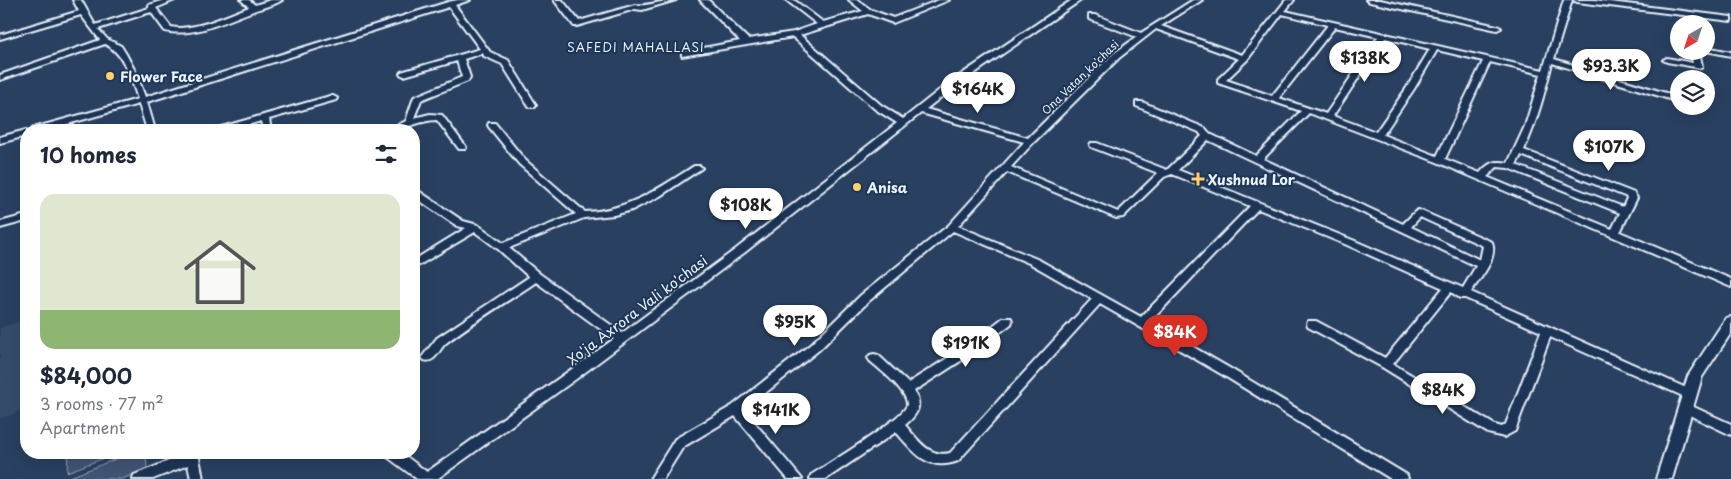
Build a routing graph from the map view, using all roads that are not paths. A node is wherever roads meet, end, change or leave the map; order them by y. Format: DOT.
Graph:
graph roads {
  1 [pos="77,0"];
  2 [pos="171,0"];
  3 [pos="245,0"];
  4 [pos="278,0"];
  5 [pos="466,0"];
  6 [pos="558,0"];
  7 [pos="672,0"];
  8 [pos="704,0"];
  9 [pos="790,0"];
  10 [pos="852,0"];
  11 [pos="945,0"];
  12 [pos="1077,0"];
  13 [pos="1198,0"];
  14 [pos="1290,0"];
  15 [pos="1370,0"];
  16 [pos="1568,0"];
  17 [pos="1577,0"];
  18 [pos="662,1"];
  19 [pos="1623,3"];
  20 [pos="451,4"];
  21 [pos="150,5"];
  22 [pos="254,8"];
  23 [pos="82,12"];
  24 [pos="868,12"];
  25 [pos="1281,12"];
  26 [pos="1092,17"];
  27 [pos="1731,19"];
  28 [pos="1333,24"];
  29 [pos="822,25"];
  30 [pos="1155,26"];
  31 [pos="94,28"];
  32 [pos="1496,28"];
  33 [pos="795,34"];
  34 [pos="1383,35"];
  35 [pos="1142,36"];
  36 [pos="0,37"];
  37 [pos="106,41"];
  38 [pos="745,41"];
  39 [pos="1434,47"];
  40 [pos="485,50"];
  41 [pos="1715,51"];
  42 [pos="685,54"];
  43 [pos="1731,54"];
  44 [pos="460,58"];
  45 [pos="1244,58"];
  46 [pos="1488,59"];
  47 [pos="1550,60"];
  48 [pos="1667,60"];
  49 [pos="1697,60"];
  50 [pos="1546,73"];
  51 [pos="404,74"];
  52 [pos="0,78"];
  53 [pos="1670,97"];
  54 [pos="333,98"];
  55 [pos="1274,99"];
  56 [pos="142,100"];
  57 [pos="1139,104"];
  58 [pos="532,105"];
  59 [pos="919,110"];
  60 [pos="1307,110"];
  61 [pos="1328,117"];
  62 [pos="264,118"];
  63 [pos="411,122"];
  64 [pos="902,123"];
  65 [pos="57,124"];
  66 [pos="149,124"];
  67 [pos="242,124"];
  68 [pos="266,124"];
  69 [pos="406,124"];
  70 [pos="492,125"];
  71 [pos="20,135"];
  72 [pos="1207,136"];
  73 [pos="1378,136"];
  74 [pos="0,140"];
  75 [pos="1030,141"];
  76 [pos="1094,144"];
  77 [pos="462,148"];
  78 [pos="1519,151"];
  79 [pos="1257,160"];
  80 [pos="1440,160"];
  81 [pos="1511,166"];
  82 [pos="697,168"];
  83 [pos="1005,168"];
  84 [pos="1168,171"];
  85 [pos="1481,178"];
  86 [pos="420,196"];
  87 [pos="1257,205"];
  88 [pos="1626,212"];
  89 [pos="583,215"];
  90 [pos="20,220"];
  91 [pos="0,225"];
  92 [pos="475,227"];
  93 [pos="952,227"];
  94 [pos="1404,229"];
  95 [pos="1615,234"];
  96 [pos="502,247"];
  97 [pos="420,261"];
  98 [pos="1483,265"];
  99 [pos="536,277"];
  100 [pos="1731,283"];
  101 [pos="1449,288"];
  102 [pos="1464,295"];
  103 [pos="1099,298"];
  104 [pos="1007,320"];
  105 [pos="1731,322"];
  106 [pos="1142,323"];
  107 [pos="1312,324"];
  108 [pos="1547,331"];
  109 [pos="622,339"];
  110 [pos="428,357"];
  111 [pos="874,358"];
  112 [pos="1387,365"];
  113 [pos="907,389"];
  114 [pos="1686,401"];
  115 [pos="736,409"];
  116 [pos="897,425"];
  117 [pos="1731,430"];
  118 [pos="182,459"];
  119 [pos="194,459"];
  120 [pos="400,459"];
  121 [pos="139,479"];
  122 [pos="197,479"];
  123 [pos="427,479"];
  124 [pos="656,479"];
  125 [pos="796,479"];
  126 [pos="816,479"];
  127 [pos="1402,479"];
  128 [pos="1664,479"];
  1 -- 23 [label="street"];
  2 -- 21 [label="street"];
  3 -- 22 [label="street"];
  4 -- 22 [label="street"];
  5 -- 20 [label="street"];
  6 -- 18 [label="street"];
  7 -- 18 [label="street"];
  8 -- 38 [label="street"];
  9 -- 29 [label="street"];
  10 -- 24 [label="street"];
  11 -- 24 [label="street"];
  12 -- 59 [label="street, Xo'ja Axrora Vali ko'chasi"];
  13 -- 30 [label="street, Ona Vatan ko'chasi"];
  14 -- 25 [label="street"];
  15 -- 32 [label="street"];
  16 -- 47 [label="street"];
  17 -- 19 [label="street"];
  19 -- 27 [label="street"];
  20 -- 40 [label="street"];
  20 -- 56 [label="street"];
  21 -- 22 [label="street"];
  21 -- 31 [label="street"];
  23 -- 31 [label="street"];
  23 -- 36 [label="street"];
  24 -- 29 [label="street"];
  25 -- 28 [label="street"];
  25 -- 45 [label="street"];
  26 -- 35 [label="street"];
  28 -- 34 [label="street"];
  28 -- 55 [label="street"];
  29 -- 33 [label="street"];
  30 -- 35 [label="street, Ona Vatan ko'chasi"];
  30 -- 45 [label="street"];
  31 -- 37 [label="street"];
  33 -- 38 [label="street"];
  33 -- 64 [label="street"];
  34 -- 39 [label="street"];
  34 -- 61 [label="street"];
  35 -- 75 [label="street, Ona Vatan ko'chasi"];
  37 -- 52 [label="street"];
  37 -- 56 [label="street"];
  38 -- 42 [label="street"];
  39 -- 46 [label="street"];
  39 -- 73 [label="street"];
  40 -- 44 [label="street"];
  40 -- 58 [label="street"];
  41 -- 43 [label="street"];
  44 -- 51 [label="street"];
  44 -- 63 [label="street"];
  45 -- 55 [label="street"];
  46 -- 50 [label="street"];
  46 -- 80 [label="street"];
  47 -- 50 [label="street"];
  47 -- 53 [label="street"];
  48 -- 49 [label="street"];
  50 -- 78 [label="street"];
  54 -- 62 [label="street"];
  55 -- 60 [label="street"];
  56 -- 65 [label="street"];
  56 -- 66 [label="street"];
  57 -- 72 [label="street"];
  59 -- 64 [label="street, Xo'ja Axrora Vali ko'chasi"];
  59 -- 75 [label="street"];
  60 -- 61 [label="street"];
  60 -- 79 [label="street"];
  61 -- 73 [label="street"];
  62 -- 67 [label="street"];
  62 -- 68 [label="street"];
  63 -- 69 [label="street"];
  63 -- 77 [label="street"];
  64 -- 109 [label="street, Xo'ja Axrora Vali ko'chasi"];
  70 -- 89 [label="street"];
  71 -- 74 [label="street"];
  72 -- 79 [label="street"];
  72 -- 84 [label="street"];
  73 -- 80 [label="street"];
  75 -- 83 [label="street, Ona Vatan ko'chasi"];
  76 -- 84 [label="street"];
  78 -- 81 [label="street"];
  78 -- 88 [label="street"];
  79 -- 94 [label="street"];
  80 -- 85 [label="street"];
  81 -- 85 [label="street"];
  81 -- 88 [label="street"];
  82 -- 89 [label="street"];
  83 -- 84 [label="street"];
  83 -- 93 [label="street, Ona Vatan ko'chasi"];
  84 -- 87 [label="street"];
  85 -- 95 [label="street"];
  86 -- 92 [label="street"];
  87 -- 101 [label="street"];
  87 -- 106 [label="street"];
  88 -- 95 [label="street"];
  89 -- 96 [label="street"];
  90 -- 91 [label="street"];
  92 -- 96 [label="street"];
  92 -- 97 [label="street"];
  93 -- 103 [label="street"];
  93 -- 115 [label="street, Ona Vatan ko'chasi"];
  94 -- 98 [label="street"];
  94 -- 98 [label="street"];
  95 -- 100 [label="street"];
  96 -- 99 [label="street"];
  98 -- 102 [label="street"];
  99 -- 109 [label="street"];
  99 -- 110 [label="street"];
  101 -- 102 [label="street"];
  101 -- 112 [label="street"];
  102 -- 108 [label="street"];
  103 -- 106 [label="street"];
  103 -- 116 [label="street"];
  104 -- 113 [label="street"];
  105 -- 114 [label="main road"];
  106 -- 127 [label="street"];
  107 -- 112 [label="street"];
  108 -- 112 [label="street"];
  108 -- 114 [label="street"];
  109 -- 123 [label="street, Xo'ja Axrora Vali ko'chasi"];
  111 -- 113 [label="street"];
  113 -- 116 [label="street"];
  114 -- 117 [label="street"];
  114 -- 128 [label="main road"];
  115 -- 124 [label="street, Ona Vatan ko'chasi"];
  115 -- 125 [label="street"];
  116 -- 126 [label="street"];
  118 -- 121 [label="street"];
  119 -- 122 [label="street"];
  120 -- 123 [label="street"];
}
